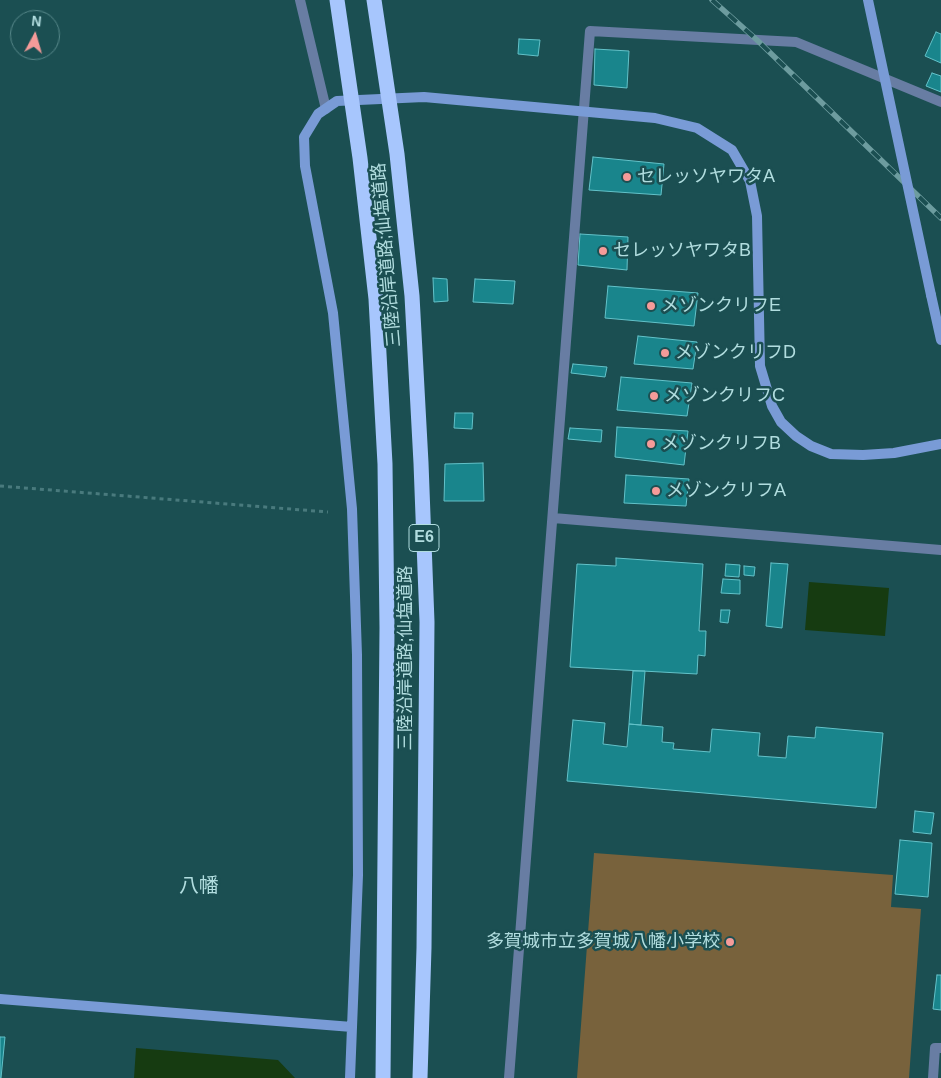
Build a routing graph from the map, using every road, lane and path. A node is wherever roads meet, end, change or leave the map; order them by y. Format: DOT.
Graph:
graph roads {
  1 [pos="300,0"];
  2 [pos="337,0"];
  3 [pos="374,0"];
  4 [pos="868,0"];
  5 [pos="941,102"];
  6 [pos="326,108"];
  7 [pos="584,111"];
  8 [pos="941,340"];
  9 [pos="941,444"];
  10 [pos="0,486"];
  11 [pos="328,512"];
  12 [pos="554,518"];
  13 [pos="941,550"];
  14 [pos="0,999"];
  15 [pos="352,1027"];
  16 [pos="941,1048"];
  17 [pos="350,1078"];
  18 [pos="383,1078"];
  19 [pos="420,1078"];
  20 [pos="509,1078"];
  21 [pos="933,1078"];
  1 -- 6 [label="street"];
  2 -- 18 [label="highway, 三陸沿岸道路;仙塩道路 / E6, bridge"];
  3 -- 19 [label="highway, 三陸沿岸道路;仙塩道路 / E6, bridge"];
  4 -- 8 [label="street, bridge"];
  5 -- 7 [label="street"];
  6 -- 7 [label="street"];
  6 -- 15 [label="street"];
  7 -- 9 [label="street"];
  7 -- 12 [label="street"];
  10 -- 11 [label="path"];
  12 -- 13 [label="street"];
  12 -- 20 [label="street"];
  14 -- 15 [label="street"];
  15 -- 17 [label="street"];
  16 -- 21 [label="street"];
}
